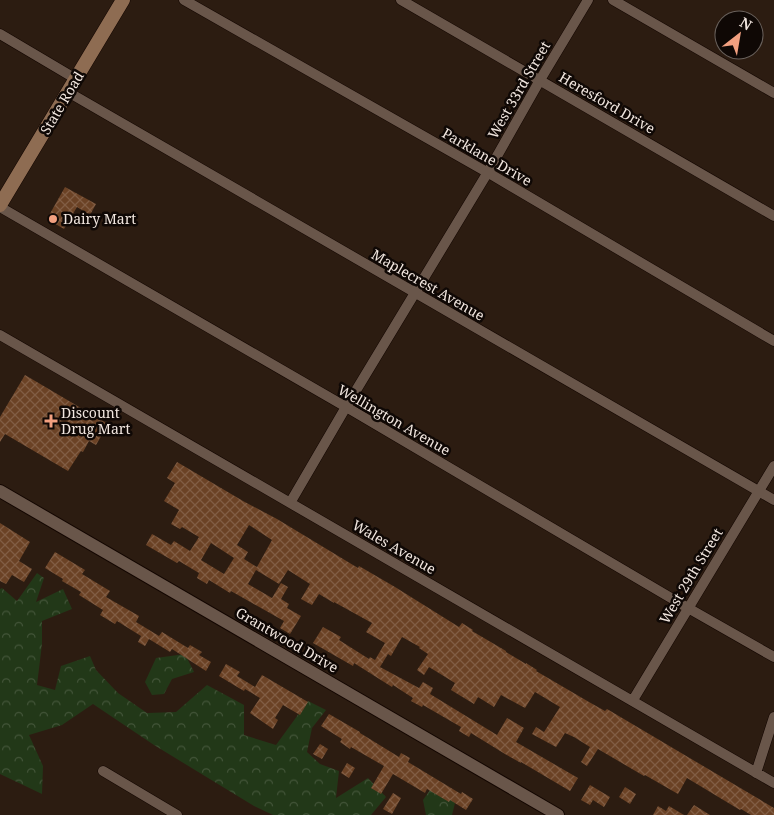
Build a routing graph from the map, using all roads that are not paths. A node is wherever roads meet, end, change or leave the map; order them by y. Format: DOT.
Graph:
graph roads {
  1 [pos="123,0"];
  2 [pos="184,0"];
  3 [pos="401,0"];
  4 [pos="588,0"];
  5 [pos="613,0"];
  6 [pos="0,34"];
  7 [pos="76,79"];
  8 [pos="540,80"];
  9 [pos="68,92"];
  10 [pos="774,93"];
  11 [pos="488,172"];
  12 [pos="0,206"];
  13 [pos="774,216"];
  14 [pos="414,293"];
  15 [pos="0,335"];
  16 [pos="774,341"];
  17 [pos="346,407"];
  18 [pos="774,466"];
  19 [pos="0,491"];
  20 [pos="758,491"];
  21 [pos="774,500"];
  22 [pos="290,503"];
  23 [pos="688,608"];
  24 [pos="774,657"];
  25 [pos="633,700"];
  26 [pos="774,717"];
  27 [pos="103,771"];
  28 [pos="756,773"];
  29 [pos="774,783"];
  30 [pos="177,815"];
  31 [pos="558,815"];
  1 -- 7 [label="main road, State Road"];
  2 -- 11 [label="street, Parklane Drive"];
  3 -- 8 [label="street, Heresford Drive"];
  4 -- 8 [label="street, West 33rd Street"];
  5 -- 10 [label="street"];
  6 -- 7 [label="street"];
  7 -- 9 [label="main road, State Road"];
  8 -- 11 [label="street, West 33rd Street"];
  8 -- 13 [label="street, Heresford Drive"];
  9 -- 12 [label="main road, State Road"];
  9 -- 14 [label="street, Maplecrest Avenue"];
  11 -- 14 [label="street, West 33rd Street"];
  11 -- 16 [label="street, Parklane Drive"];
  12 -- 17 [label="street, Wellington Avenue"];
  14 -- 17 [label="street, West 33rd Street"];
  14 -- 20 [label="street, Maplecrest Avenue"];
  15 -- 22 [label="street, Wales Avenue"];
  17 -- 22 [label="street, West 33rd Street"];
  17 -- 23 [label="street, Wellington Avenue"];
  18 -- 20 [label="street, West 29th Street"];
  19 -- 31 [label="street, Grantwood Drive"];
  20 -- 21 [label="street, Maplecrest Avenue"];
  20 -- 23 [label="street, West 29th Street"];
  22 -- 25 [label="street, Wales Avenue"];
  23 -- 24 [label="street, Wellington Avenue"];
  23 -- 25 [label="street, West 29th Street"];
  25 -- 28 [label="street, Wales Avenue"];
  26 -- 28 [label="street"];
  27 -- 30 [label="street"];
  28 -- 29 [label="street, Wales Avenue"];
}
